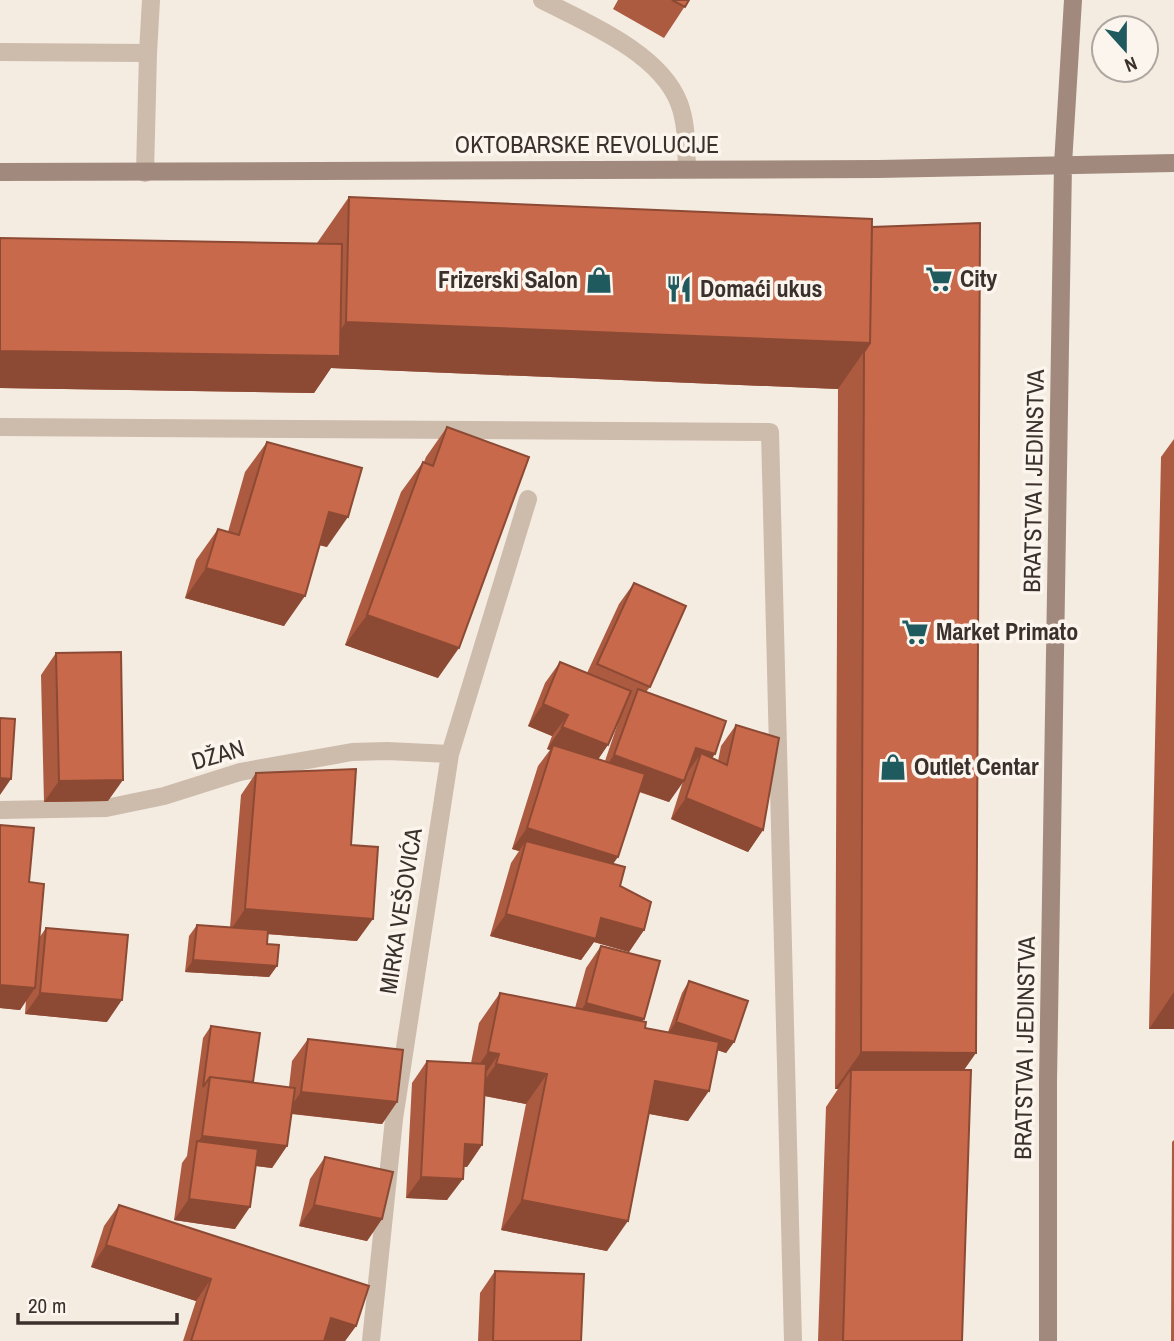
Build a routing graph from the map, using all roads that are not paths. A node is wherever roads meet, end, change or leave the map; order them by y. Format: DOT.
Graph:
graph roads {
  1 [pos="151,0"];
  2 [pos="542,0"];
  3 [pos="1073,0"];
  4 [pos="0,52"];
  5 [pos="148,54"];
  6 [pos="1174,163"];
  7 [pos="1063,164"];
  8 [pos="687,168"];
  9 [pos="0,172"];
  10 [pos="145,173"];
  11 [pos="0,427"];
  12 [pos="528,499"];
  13 [pos="450,754"];
  14 [pos="0,810"];
  15 [pos="371,1341"];
  16 [pos="793,1341"];
  17 [pos="1048,1341"];
  1 -- 5 [label="street"];
  2 -- 8 [label="street"];
  3 -- 7 [label="main road, BRATSTVA I JEDINSTVA"];
  4 -- 5 [label="street"];
  5 -- 10 [label="street"];
  6 -- 7 [label="main road, OKTOBARSKE REVOLUCIJE"];
  7 -- 8 [label="main road, OKTOBARSKE REVOLUCIJE"];
  7 -- 17 [label="main road, BRATSTVA I JEDINSTVA"];
  8 -- 10 [label="main road, OKTOBARSKE REVOLUCIJE"];
  9 -- 10 [label="main road, OKTOBARSKE REVOLUCIJE"];
  11 -- 16 [label="street"];
  12 -- 13 [label="street, MIRKA VEŠOVIĆA"];
  13 -- 14 [label="street, DŽAN"];
  13 -- 15 [label="street, MIRKA VEŠOVIĆA"];
}
